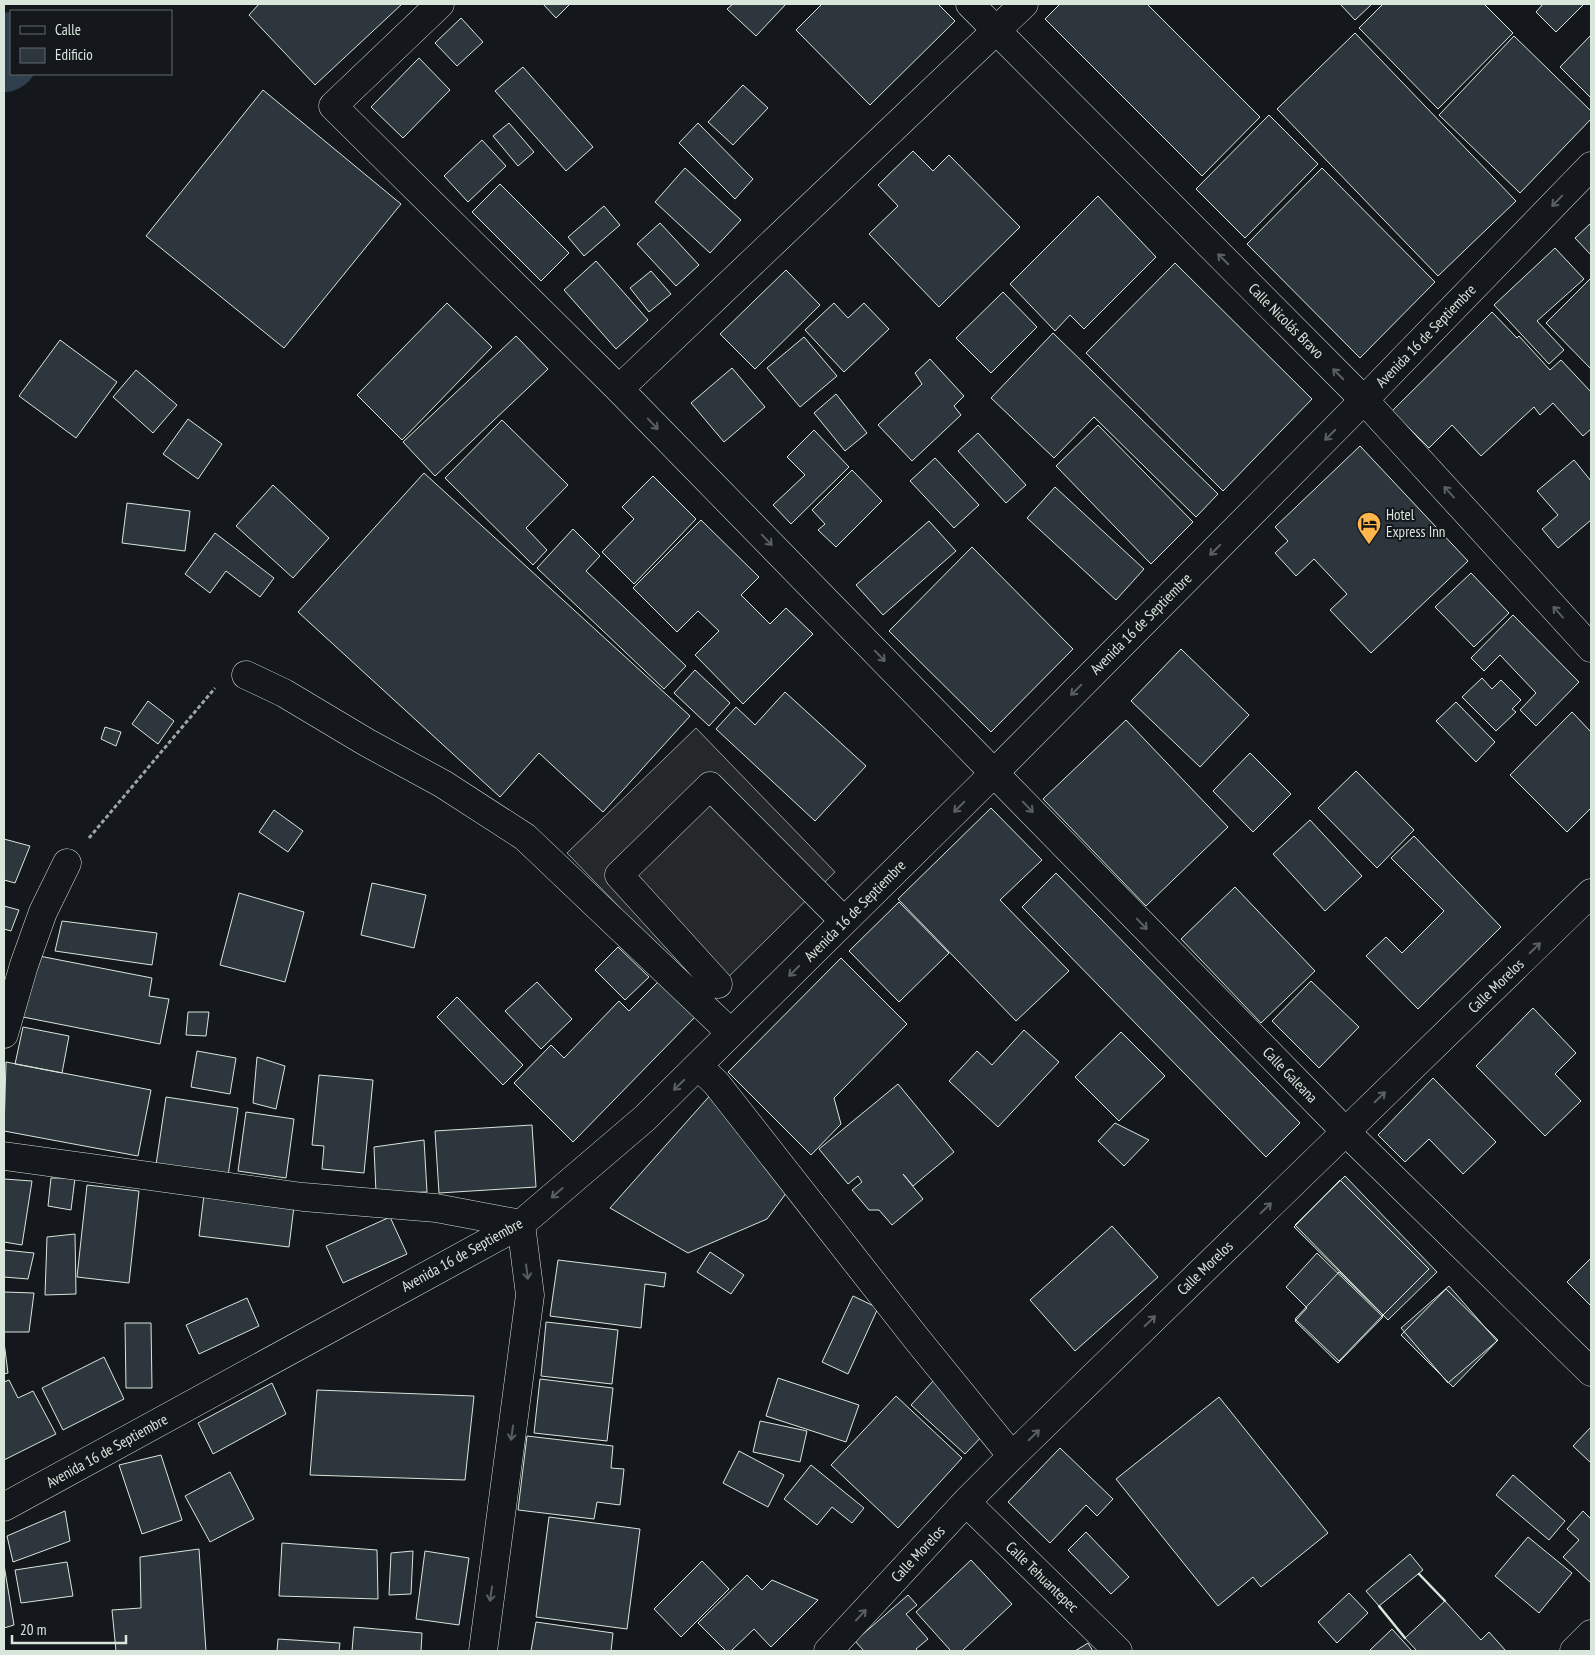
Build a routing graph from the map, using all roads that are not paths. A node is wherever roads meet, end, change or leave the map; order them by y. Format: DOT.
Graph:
graph roads {
  1 [pos="440,4"];
  2 [pos="970,4"];
  3 [pos="1024,4"];
  4 [pos="996,31"];
  5 [pos="1591,166"];
  6 [pos="619,389"];
  7 [pos="1364,400"];
  8 [pos="1591,648"];
  9 [pos="246,675"];
  10 [pos="994,773"];
  11 [pos="68,863"];
  12 [pos="1591,893"];
  13 [pos="844,921"];
  14 [pos="718,984"];
  15 [pos="732,1033"];
  16 [pos="4,1034"];
  17 [pos="698,1066"];
  18 [pos="1345,1131"];
  19 [pos="4,1156"];
  20 [pos="521,1224"];
  21 [pos="1591,1372"];
  22 [pos="1012,1456"];
  23 [pos="966,1502"];
  24 [pos="4,1507"];
  25 [pos="1591,1634"];
  26 [pos="483,1651"];
  27 [pos="828,1651"];
  28 [pos="1118,1651"];
  29 [pos="1574,1651"];
  1 -- 6 [label="street, Calle Galeana"];
  2 -- 4 [label="street, Calle Nicolás Bravo"];
  3 -- 4 [label="street"];
  4 -- 6 [label="street"];
  7 -- 4 [label="street, Calle Nicolás Bravo, one-way"];
  5 -- 7 [label="street, Avenida 16 de Septiembre, one-way"];
  6 -- 10 [label="street, Calle Galeana, one-way"];
  8 -- 7 [label="street, Calle Nicolás Bravo, one-way"];
  7 -- 10 [label="street, Avenida 16 de Septiembre, one-way"];
  9 -- 15 [label="street"];
  10 -- 13 [label="street, Avenida 16 de Septiembre, one-way"];
  10 -- 18 [label="street, Calle Galeana, one-way"];
  11 -- 16 [label="street"];
  18 -- 12 [label="street, Calle Morelos, one-way"];
  13 -- 14 [label="street"];
  13 -- 15 [label="street, Avenida 16 de Septiembre, one-way"];
  15 -- 17 [label="street, Avenida 16 de Septiembre"];
  17 -- 20 [label="street, Avenida 16 de Septiembre, one-way"];
  17 -- 22 [label="street"];
  18 -- 21 [label="street, Calle Galeana"];
  22 -- 18 [label="street, Calle Morelos, one-way"];
  19 -- 20 [label="street"];
  20 -- 24 [label="street, Avenida 16 de Septiembre"];
  20 -- 26 [label="street, one-way"];
  22 -- 23 [label="street, Calle Morelos"];
  27 -- 23 [label="street, Calle Morelos, one-way"];
  23 -- 28 [label="street, Calle Tehuantepec"];
  25 -- 29 [label="street"];
}
